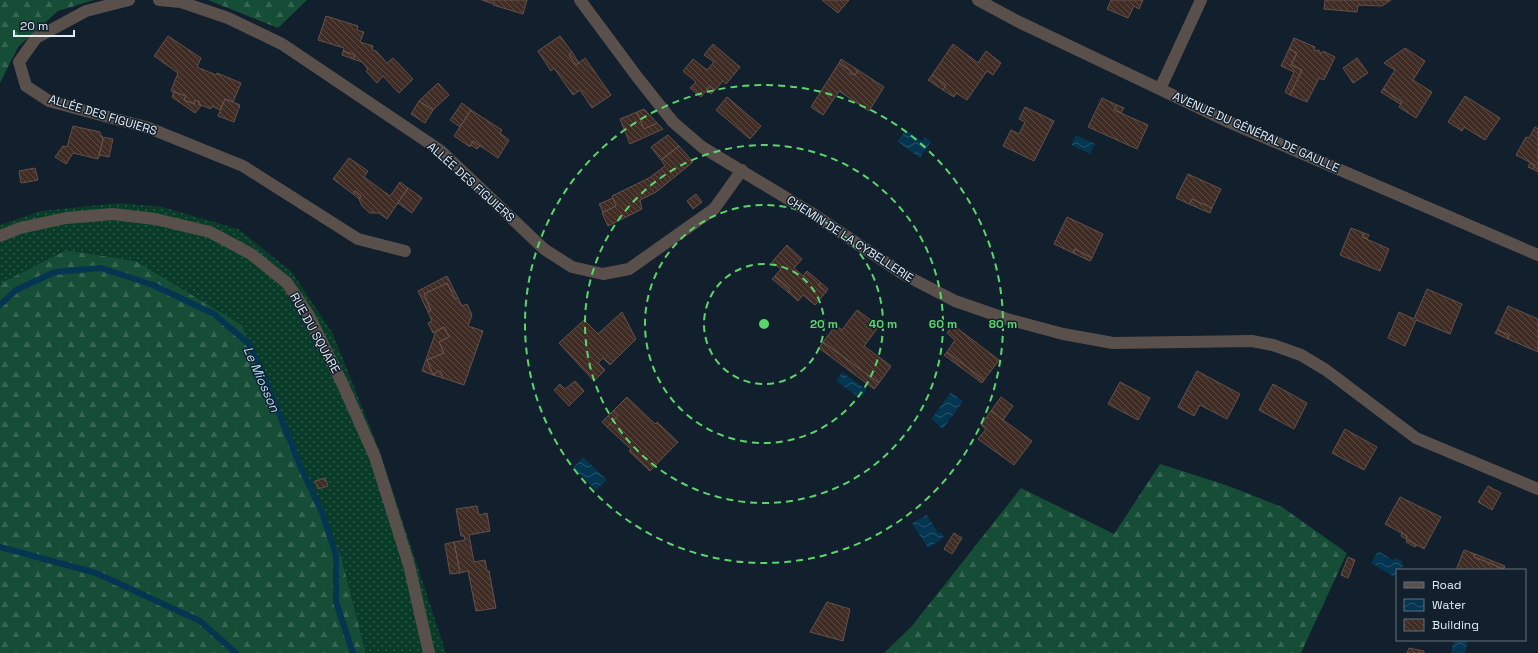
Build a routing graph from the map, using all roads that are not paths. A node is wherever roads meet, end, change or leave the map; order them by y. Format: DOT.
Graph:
graph roads {
  1 [pos="129,0"];
  2 [pos="160,0"];
  3 [pos="580,0"];
  4 [pos="978,0"];
  5 [pos="1201,0"];
  6 [pos="1160,89"];
  7 [pos="742,170"];
  8 [pos="0,236"];
  9 [pos="405,251"];
  10 [pos="1538,255"];
  11 [pos="1538,489"];
  12 [pos="429,653"];
  1 -- 9 [label="street, ALLÉE DES FIGUIERS"];
  2 -- 7 [label="street, ALLÉE DES FIGUIERS"];
  3 -- 7 [label="street, CHEMIN DE LA CYBELLERIE"];
  4 -- 6 [label="street, AVENUE DU GÉNÉRAL DE GAULLE"];
  5 -- 6 [label="street"];
  6 -- 10 [label="street, AVENUE DU GÉNÉRAL DE GAULLE"];
  7 -- 11 [label="street, CHEMIN DE LA CYBELLERIE"];
  8 -- 12 [label="street, RUE DU SQUARE"];
}
